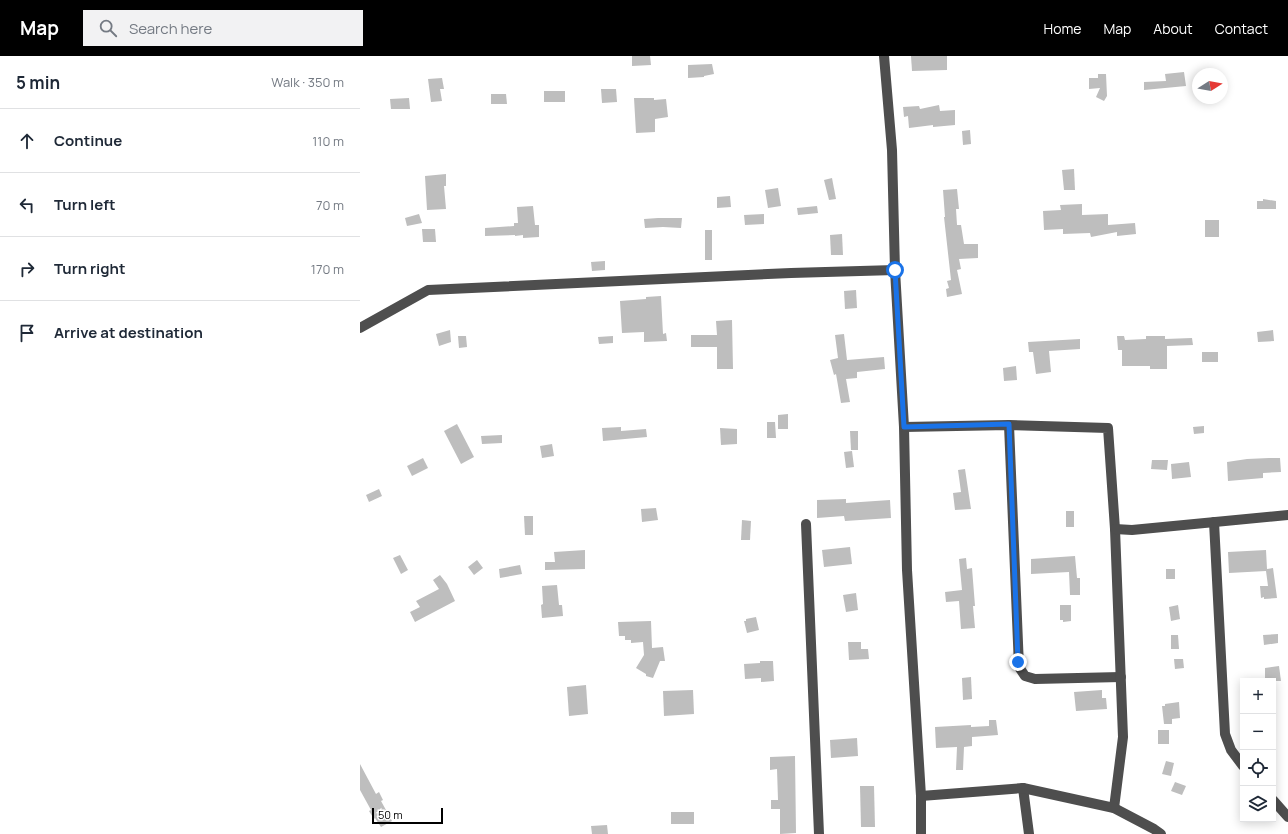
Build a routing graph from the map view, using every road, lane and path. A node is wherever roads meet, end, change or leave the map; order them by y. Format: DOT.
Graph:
graph roads {
  1 [pos="884,56"];
  2 [pos="895,270"];
  3 [pos="360,328"];
  4 [pos="1009,424"];
  5 [pos="904,427"];
  6 [pos="1288,515"];
  7 [pos="1214,522"];
  8 [pos="806,524"];
  9 [pos="1115,529"];
  10 [pos="1121,676"];
  11 [pos="1240,762"];
  12 [pos="1023,788"];
  13 [pos="921,796"];
  14 [pos="1276,804"];
  15 [pos="1114,808"];
  16 [pos="1288,818"];
  17 [pos="819,834"];
  18 [pos="921,834"];
  19 [pos="1029,834"];
  20 [pos="1162,834"];
  1 -- 2 [label="street"];
  2 -- 3 [label="street"];
  2 -- 5 [label="street"];
  4 -- 5 [label="street"];
  4 -- 9 [label="street"];
  4 -- 10 [label="street"];
  5 -- 13 [label="street"];
  6 -- 7 [label="street"];
  7 -- 9 [label="street"];
  7 -- 11 [label="street"];
  8 -- 17 [label="street"];
  9 -- 10 [label="street"];
  10 -- 15 [label="street"];
  12 -- 13 [label="street"];
  12 -- 15 [label="street"];
  12 -- 19 [label="street"];
  13 -- 18 [label="street"];
  14 -- 16 [label="street"];
  15 -- 20 [label="street"];
}
